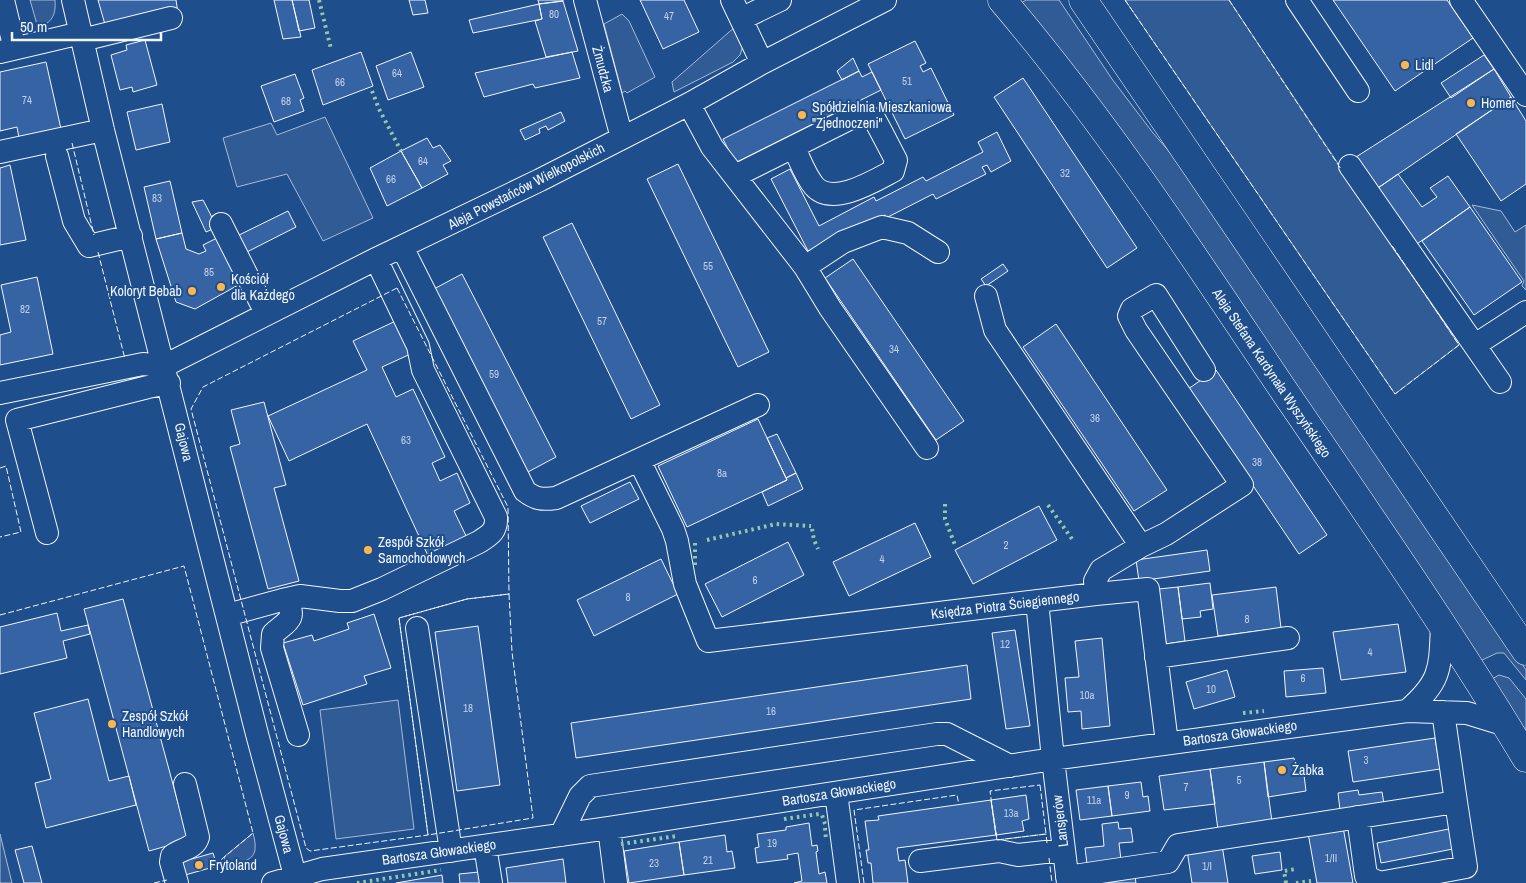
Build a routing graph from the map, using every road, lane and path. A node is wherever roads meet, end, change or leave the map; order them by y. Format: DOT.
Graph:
graph roads {
  1 [pos="2,0"];
  2 [pos="73,0"];
  3 [pos="585,0"];
  4 [pos="780,0"];
  5 [pos="885,0"];
  6 [pos="1002,0"];
  7 [pos="1083,0"];
  8 [pos="1297,0"];
  9 [pos="1462,0"];
  10 [pos="736,10"];
  11 [pos="171,18"];
  12 [pos="81,36"];
  13 [pos="6,44"];
  14 [pos="762,63"];
  15 [pos="1358,91"];
  16 [pos="1526,95"];
  17 [pos="689,104"];
  18 [pos="103,130"];
  19 [pos="622,138"];
  20 [pos="794,148"];
  21 [pos="0,152"];
  22 [pos="57,156"];
  23 [pos="1350,166"];
  24 [pos="735,176"];
  25 [pos="221,224"];
  26 [pos="131,236"];
  27 [pos="402,247"];
  28 [pos="938,252"];
  29 [pos="376,259"];
  30 [pos="805,267"];
  31 [pos="986,296"];
  32 [pos="1526,312"];
  33 [pos="266,313"];
  34 [pos="1475,344"];
  35 [pos="1204,370"];
  36 [pos="166,375"];
  37 [pos="1500,382"];
  38 [pos="0,393"];
  39 [pos="758,405"];
  40 [pos="927,448"];
  41 [pos="639,460"];
  42 [pos="47,533"];
  43 [pos="1141,546"];
  44 [pos="1096,594"];
  45 [pos="282,600"];
  46 [pos="1037,601"];
  47 [pos="228,615"];
  48 [pos="1442,625"];
  49 [pos="417,628"];
  50 [pos="1288,638"];
  51 [pos="1526,651"];
  52 [pos="1156,657"];
  53 [pos="1407,711"];
  54 [pos="1443,712"];
  55 [pos="1506,725"];
  56 [pos="298,735"];
  57 [pos="1167,743"];
  58 [pos="1526,758"];
  59 [pos="1053,759"];
  60 [pos="1010,766"];
  61 [pos="184,784"];
  62 [pos="836,793"];
  63 [pos="1456,802"];
  64 [pos="1358,817"];
  65 [pos="609,828"];
  66 [pos="561,835"];
  67 [pos="486,846"];
  68 [pos="1064,850"];
  69 [pos="450,851"];
  70 [pos="920,861"];
  71 [pos="296,880"];
  72 [pos="1068,880"];
  73 [pos="177,883"];
  74 [pos="273,883"];
  75 [pos="491,883"];
  76 [pos="616,883"];
  77 [pos="848,883"];
  1 -- 13 [label="street"];
  2 -- 12 [label="street, Gajowa"];
  3 -- 19 [label="street, Żmudzka"];
  4 -- 10 [label="street"];
  5 -- 14 [label="street, Aleja Powstańców Wielkopolskich"];
  6 -- 48 [label="main road, Aleja Stefana Kardynała Wyszyńskiego"];
  7 -- 51 [label="main road"];
  8 -- 15 [label="street"];
  9 -- 16 [label="street"];
  10 -- 14 [label="street"];
  11 -- 12 [label="street"];
  12 -- 13 [label="street"];
  12 -- 18 [label="street, Gajowa"];
  14 -- 17 [label="street, Aleja Powstańców Wielkopolskich"];
  17 -- 19 [label="street, Aleja Powstańców Wielkopolskich"];
  17 -- 24 [label="street"];
  18 -- 21 [label="street"];
  18 -- 26 [label="street, Gajowa"];
  19 -- 27 [label="street, Aleja Powstańców Wielkopolskich"];
  20 -- 24 [label="street"];
  22 -- 26 [label="street"];
  23 -- 34 [label="street"];
  24 -- 30 [label="street"];
  25 -- 33 [label="street"];
  26 -- 36 [label="street, Gajowa"];
  27 -- 29 [label="street, Aleja Powstańców Wielkopolskich"];
  27 -- 41 [label="street"];
  28 -- 30 [label="street"];
  29 -- 33 [label="street, Aleja Powstańców Wielkopolskich"];
  29 -- 45 [label="street"];
  30 -- 40 [label="street"];
  31 -- 43 [label="street"];
  32 -- 34 [label="street"];
  33 -- 36 [label="street, Aleja Powstańców Wielkopolskich"];
  34 -- 37 [label="street"];
  35 -- 43 [label="street"];
  36 -- 38 [label="street"];
  36 -- 42 [label="street"];
  36 -- 47 [label="street, Gajowa"];
  39 -- 41 [label="street"];
  41 -- 46 [label="street, Księdza Piotra Ściegiennego"];
  43 -- 44 [label="street"];
  44 -- 46 [label="street, Księdza Piotra Ściegiennego"];
  44 -- 52 [label="street, Księdza Piotra Ściegiennego"];
  45 -- 47 [label="street"];
  45 -- 56 [label="street"];
  46 -- 59 [label="street, Lansjerów"];
  47 -- 71 [label="street, Gajowa"];
  48 -- 53 [label="street"];
  48 -- 55 [label="main road, Aleja Stefana Kardynała Wyszyńskiego"];
  49 -- 69 [label="street"];
  50 -- 52 [label="street"];
  52 -- 57 [label="street, Księdza Piotra Ściegiennego"];
  53 -- 54 [label="street, Bartosza Głowackiego"];
  53 -- 57 [label="street, Bartosza Głowackiego"];
  54 -- 55 [label="street, Bartosza Głowackiego"];
  54 -- 63 [label="street"];
  55 -- 58 [label="main road, Aleja Stefana Kardynała Wyszyńskiego"];
  57 -- 59 [label="street, Bartosza Głowackiego"];
  59 -- 60 [label="street, Bartosza Głowackiego"];
  59 -- 68 [label="street, Lansjerów"];
  60 -- 62 [label="street, Bartosza Głowackiego"];
  60 -- 66 [label="street"];
  61 -- 73 [label="street"];
  62 -- 65 [label="street, Bartosza Głowackiego"];
  62 -- 77 [label="street"];
  63 -- 64 [label="street"];
  63 -- 64 [label="street"];
  64 -- 72 [label="street"];
  65 -- 66 [label="street, Bartosza Głowackiego"];
  65 -- 76 [label="street"];
  66 -- 67 [label="street, Bartosza Głowackiego"];
  67 -- 69 [label="street, Bartosza Głowackiego"];
  67 -- 75 [label="street"];
  68 -- 70 [label="street"];
  68 -- 72 [label="street, Lansjerów"];
  69 -- 71 [label="street, Bartosza Głowackiego"];
  71 -- 74 [label="street, Bartosza Głowackiego"];
}
